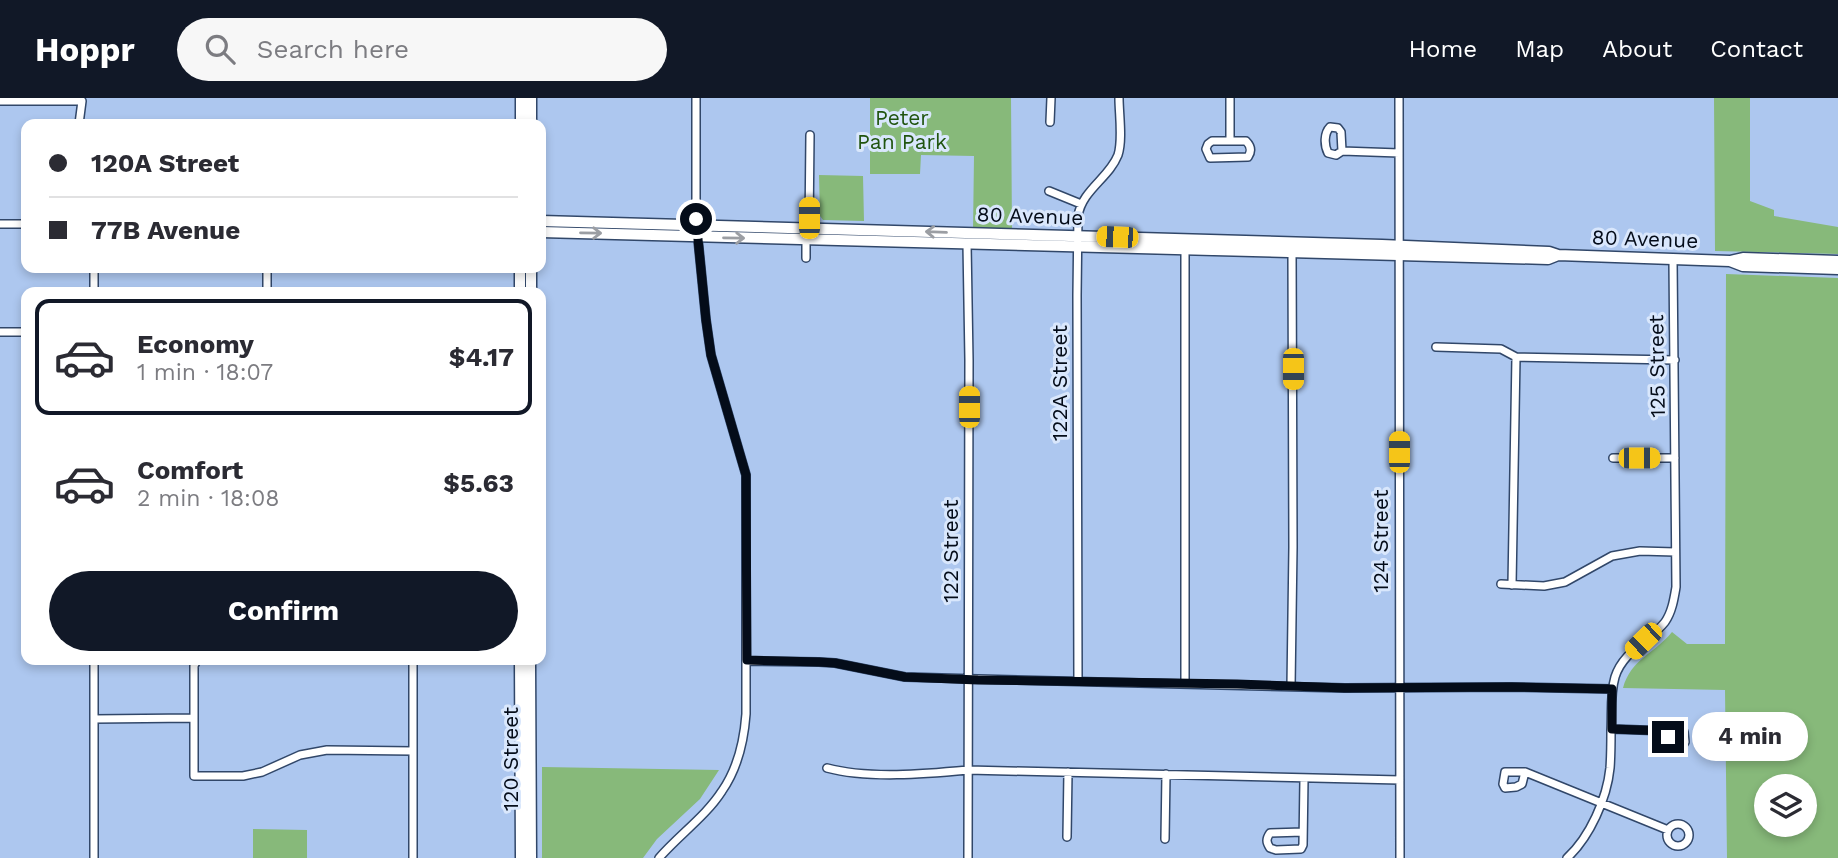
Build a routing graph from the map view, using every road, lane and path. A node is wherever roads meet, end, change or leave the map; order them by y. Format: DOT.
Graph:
graph roads {
  1 [pos="521,98"];
  2 [pos="531,98"];
  3 [pos="696,98"];
  4 [pos="1051,98"];
  5 [pos="1119,98"];
  6 [pos="1230,98"];
  7 [pos="1399,98"];
  8 [pos="0,101"];
  9 [pos="80,119"];
  10 [pos="521,119"];
  11 [pos="531,119"];
  12 [pos="1050,122"];
  13 [pos="810,135"];
  14 [pos="1230,141"];
  15 [pos="1342,151"];
  16 [pos="1399,153"];
  17 [pos="1049,191"];
  18 [pos="1081,204"];
  19 [pos="546,221"];
  20 [pos="0,224"];
  21 [pos="21,224"];
  22 [pos="697,225"];
  23 [pos="546,232"];
  24 [pos="807,234"];
  25 [pos="698,237"];
  26 [pos="1213,240"];
  27 [pos="1078,241"];
  28 [pos="1322,243"];
  29 [pos="967,244"];
  30 [pos="1185,248"];
  31 [pos="1400,250"];
  32 [pos="1292,252"];
  33 [pos="806,258"];
  34 [pos="1674,260"];
  35 [pos="1730,261"];
  36 [pos="1838,261"];
  37 [pos="1838,269"];
  38 [pos="0,332"];
  39 [pos="21,332"];
  40 [pos="1436,347"];
  41 [pos="1516,357"];
  42 [pos="1675,360"];
  43 [pos="1613,458"];
  44 [pos="1675,458"];
  45 [pos="1675,552"];
  46 [pos="1501,584"];
  47 [pos="1512,585"];
  48 [pos="747,660"];
  49 [pos="94,665"];
  50 [pos="194,665"];
  51 [pos="413,665"];
  52 [pos="520,665"];
  53 [pos="530,665"];
  54 [pos="968,679"];
  55 [pos="1078,681"];
  56 [pos="1185,683"];
  57 [pos="1292,686"];
  58 [pos="1399,688"];
  59 [pos="1612,689"];
  60 [pos="194,718"];
  61 [pos="94,719"];
  62 [pos="520,723"];
  63 [pos="1612,729"];
  64 [pos="1668,731"];
  65 [pos="413,751"];
  66 [pos="530,760"];
  67 [pos="827,768"];
  68 [pos="968,770"];
  69 [pos="1068,772"];
  70 [pos="1525,772"];
  71 [pos="1166,774"];
  72 [pos="1304,779"];
  73 [pos="1399,780"];
  74 [pos="1601,802"];
  75 [pos="1668,830"];
  76 [pos="1303,832"];
  77 [pos="1067,837"];
  78 [pos="1165,839"];
  79 [pos="94,858"];
  80 [pos="413,858"];
  81 [pos="521,858"];
  82 [pos="531,858"];
  83 [pos="659,858"];
  84 [pos="968,858"];
  85 [pos="1400,858"];
  86 [pos="1567,858"];
  1 -- 10 [label="main road"];
  2 -- 11 [label="main road"];
  3 -- 22 [label="street"];
  4 -- 12 [label="street"];
  5 -- 18 [label="street"];
  6 -- 14 [label="street"];
  7 -- 16 [label="street, 124 Street"];
  8 -- 9 [label="street"];
  13 -- 24 [label="street"];
  14 -- 14 [label="street"];
  15 -- 16 [label="street"];
  16 -- 31 [label="street, 124 Street"];
  17 -- 18 [label="street"];
  18 -- 27 [label="street, 122A Street"];
  19 -- 22 [label="main road, 80 Avenue"];
  20 -- 21 [label="street"];
  22 -- 24 [label="main road, 80 Avenue"];
  22 -- 25 [label="street"];
  23 -- 25 [label="main road, one-way"];
  25 -- 24 [label="main road, one-way"];
  27 -- 24 [label="main road, 80 Avenue, one-way"];
  24 -- 29 [label="main road, 80 Avenue"];
  24 -- 33 [label="street"];
  25 -- 48 [label="street"];
  26 -- 27 [label="main road, 80 Avenue"];
  26 -- 28 [label="main road, 80 Avenue"];
  26 -- 30 [label="main road"];
  27 -- 29 [label="main road, 80 Avenue"];
  27 -- 30 [label="main road, 80 Avenue"];
  27 -- 55 [label="street, 122A Street"];
  28 -- 31 [label="main road, 80 Avenue"];
  28 -- 32 [label="main road"];
  29 -- 54 [label="street, 122 Street"];
  30 -- 32 [label="main road, 80 Avenue"];
  30 -- 56 [label="street"];
  31 -- 32 [label="main road, 80 Avenue"];
  31 -- 34 [label="main road, 80 Avenue"];
  31 -- 58 [label="street, 124 Street"];
  32 -- 57 [label="street"];
  34 -- 35 [label="main road, 80 Avenue"];
  34 -- 42 [label="street, 125 Street"];
  35 -- 36 [label="main road, 80 Avenue"];
  35 -- 37 [label="main road, 80 Avenue"];
  38 -- 39 [label="street"];
  40 -- 41 [label="street"];
  41 -- 42 [label="street"];
  41 -- 47 [label="street"];
  42 -- 44 [label="street, 125 Street"];
  43 -- 44 [label="street"];
  44 -- 45 [label="street, 125 Street"];
  45 -- 47 [label="street"];
  45 -- 59 [label="street, 125 Street"];
  46 -- 47 [label="street"];
  48 -- 54 [label="street"];
  48 -- 83 [label="street"];
  49 -- 61 [label="street"];
  50 -- 60 [label="street"];
  51 -- 65 [label="street"];
  52 -- 62 [label="main road, 120 Street"];
  53 -- 66 [label="main road, 120 Street"];
  54 -- 55 [label="street"];
  54 -- 68 [label="street, 122 Street"];
  55 -- 56 [label="street"];
  56 -- 57 [label="street"];
  57 -- 58 [label="street"];
  58 -- 59 [label="street"];
  58 -- 73 [label="street, 124 Street"];
  59 -- 63 [label="street, 125 Street"];
  60 -- 61 [label="street"];
  60 -- 65 [label="street"];
  61 -- 79 [label="street"];
  62 -- 66 [label="main road"];
  62 -- 81 [label="main road, 120 Street"];
  63 -- 64 [label="street"];
  63 -- 74 [label="street, 125 Street"];
  65 -- 80 [label="street"];
  66 -- 82 [label="main road, 120 Street"];
  67 -- 68 [label="street"];
  68 -- 69 [label="street"];
  68 -- 84 [label="street, 122 Street"];
  69 -- 71 [label="street"];
  69 -- 77 [label="street"];
  70 -- 74 [label="street"];
  71 -- 72 [label="street"];
  71 -- 78 [label="street"];
  72 -- 73 [label="street"];
  72 -- 76 [label="street"];
  73 -- 85 [label="street, 124 Street"];
  74 -- 75 [label="street"];
  74 -- 86 [label="street, 125 Street"];
  76 -- 76 [label="street"];
}
